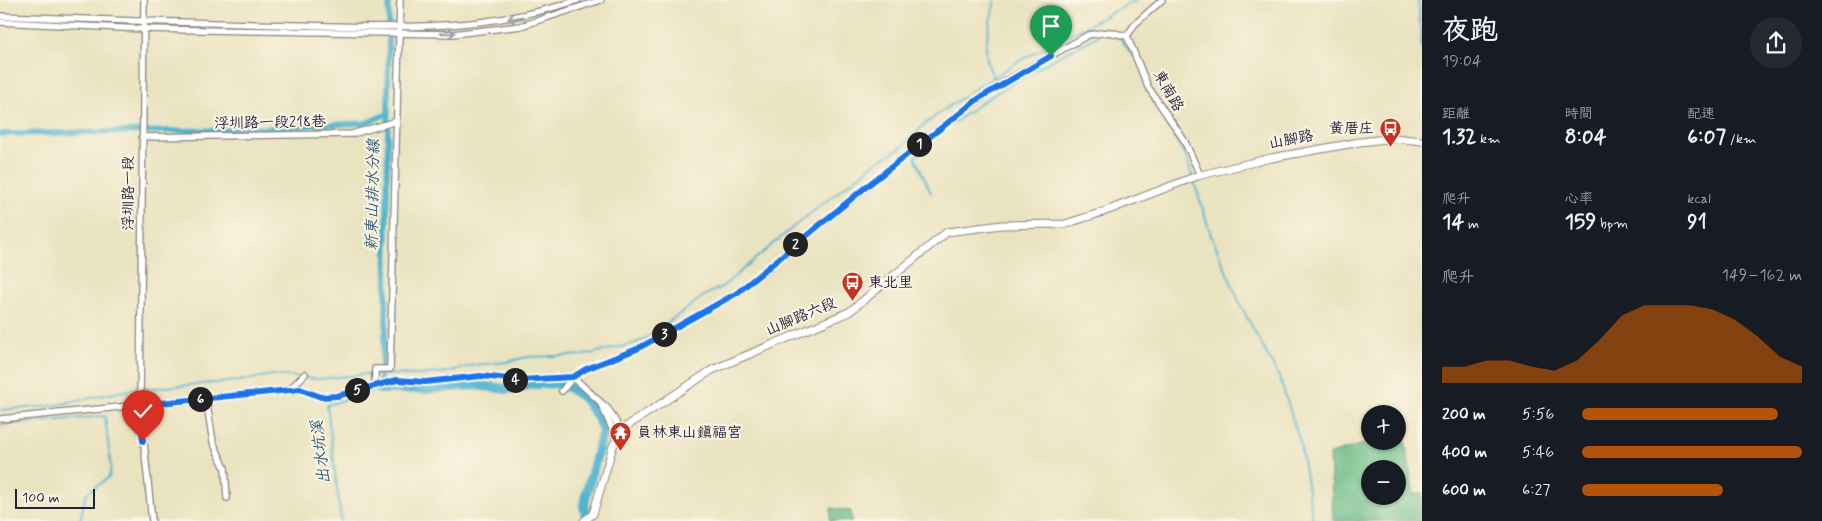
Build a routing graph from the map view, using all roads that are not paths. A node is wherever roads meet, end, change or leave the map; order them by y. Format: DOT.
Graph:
graph roads {
  1 [pos="144,0"];
  2 [pos="400,0"];
  3 [pos="578,0"];
  4 [pos="601,0"];
  5 [pos="1162,0"];
  6 [pos="0,16"];
  7 [pos="0,22"];
  8 [pos="143,26"];
  9 [pos="399,30"];
  10 [pos="1127,36"];
  11 [pos="396,121"];
  12 [pos="142,137"];
  13 [pos="1422,141"];
  14 [pos="1199,176"];
  15 [pos="1187,180"];
  16 [pos="305,374"];
  17 [pos="573,377"];
  18 [pos="375,384"];
  19 [pos="289,390"];
  20 [pos="562,391"];
  21 [pos="206,399"];
  22 [pos="600,402"];
  23 [pos="140,405"];
  24 [pos="0,419"];
  25 [pos="621,430"];
  26 [pos="616,437"];
  27 [pos="227,498"];
  28 [pos="152,521"];
  29 [pos="584,521"];
  1 -- 8 [label="street, 浮圳路一段"];
  2 -- 9 [label="street"];
  3 -- 9 [label="street, one-way"];
  9 -- 4 [label="street, one-way"];
  5 -- 10 [label="street"];
  6 -- 8 [label="street"];
  7 -- 8 [label="street"];
  8 -- 9 [label="street"];
  8 -- 12 [label="street, 浮圳路一段"];
  9 -- 11 [label="street"];
  10 -- 14 [label="street, 東南路"];
  10 -- 17 [label="street"];
  11 -- 12 [label="street, 浮圳路一段218巷"];
  11 -- 18 [label="street"];
  12 -- 23 [label="street, 浮圳路一段"];
  13 -- 14 [label="main road, 山腳路"];
  14 -- 15 [label="main road, 山腳路"];
  15 -- 25 [label="main road, 山腳路六段"];
  16 -- 19 [label="street"];
  17 -- 18 [label="street"];
  17 -- 20 [label="street"];
  17 -- 22 [label="street"];
  18 -- 19 [label="street"];
  19 -- 21 [label="street"];
  21 -- 23 [label="street"];
  21 -- 27 [label="street"];
  22 -- 25 [label="street"];
  22 -- 26 [label="street"];
  23 -- 24 [label="street"];
  23 -- 28 [label="street, 浮圳路一段"];
  25 -- 26 [label="main road, 山腳路六段"];
  26 -- 29 [label="main road, 山腳路六段"];
}
